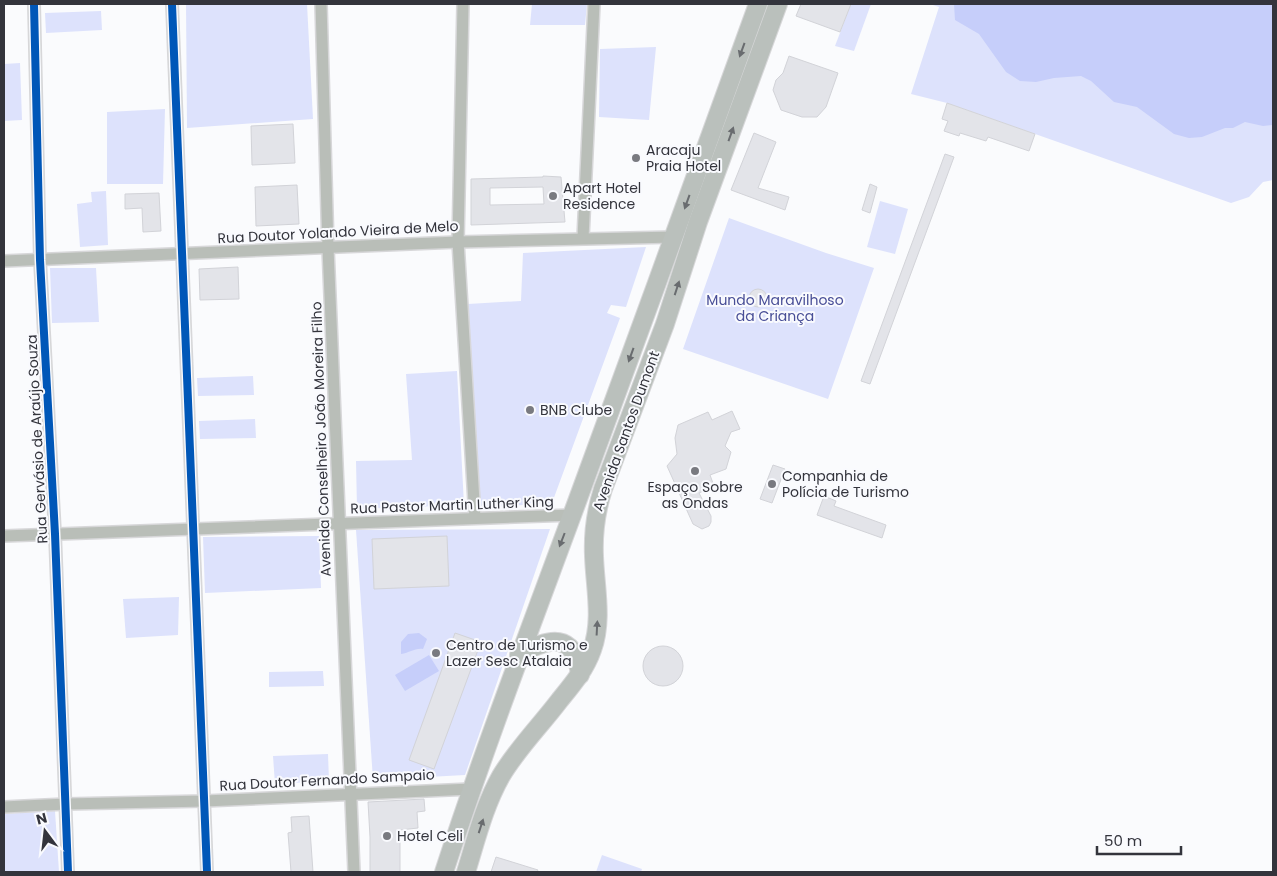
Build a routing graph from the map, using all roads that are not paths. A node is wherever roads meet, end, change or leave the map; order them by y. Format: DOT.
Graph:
graph roads {
  1 [pos="34,4"];
  2 [pos="172,4"];
  3 [pos="320,4"];
  4 [pos="463,4"];
  5 [pos="594,4"];
  6 [pos="758,4"];
  7 [pos="778,4"];
  8 [pos="674,237"];
  9 [pos="583,238"];
  10 [pos="458,242"];
  11 [pos="328,248"];
  12 [pos="183,254"];
  13 [pos="40,260"];
  14 [pos="4,261"];
  15 [pos="665,324"];
  16 [pos="668,351"];
  17 [pos="572,515"];
  18 [pos="474,518"];
  19 [pos="340,525"];
  20 [pos="193,530"];
  21 [pos="55,534"];
  22 [pos="4,536"];
  23 [pos="519,655"];
  24 [pos="580,675"];
  25 [pos="471,789"];
  26 [pos="350,794"];
  27 [pos="204,801"];
  28 [pos="66,804"];
  29 [pos="4,807"];
  30 [pos="68,872"];
  31 [pos="207,872"];
  32 [pos="354,872"];
  33 [pos="444,872"];
  34 [pos="466,872"];
  1 -- 13 [label="street, Rua Gervásio de Araújo Souza"];
  2 -- 12 [label="street"];
  3 -- 11 [label="street, Avenida Conselheiro João Moreira Filho"];
  4 -- 10 [label="street"];
  5 -- 9 [label="street"];
  6 -- 8 [label="main road, Avenida Santos Dumont, one-way"];
  15 -- 7 [label="main road, Avenida Santos Dumont, one-way"];
  8 -- 9 [label="street, Rua Doutor Yolando Vieira de Melo"];
  8 -- 17 [label="main road, Avenida Santos Dumont, one-way"];
  9 -- 10 [label="street, Rua Doutor Yolando Vieira de Melo"];
  10 -- 11 [label="street, Rua Doutor Yolando Vieira de Melo"];
  10 -- 18 [label="street"];
  11 -- 12 [label="street, Rua Doutor Yolando Vieira de Melo"];
  11 -- 19 [label="street, Avenida Conselheiro João Moreira Filho"];
  12 -- 13 [label="street, Rua Doutor Yolando Vieira de Melo"];
  12 -- 20 [label="street"];
  13 -- 14 [label="street, Rua Doutor Yolando Vieira de Melo"];
  13 -- 21 [label="street, Rua Gervásio de Araújo Souza"];
  15 -- 16 [label="main road"];
  24 -- 15 [label="main road, Avenida Santos Dumont, one-way"];
  17 -- 18 [label="street, Rua Pastor Martin Luther King"];
  17 -- 23 [label="main road, Avenida Santos Dumont, one-way"];
  18 -- 19 [label="street, Rua Pastor Martin Luther King"];
  19 -- 20 [label="street, Rua Pastor Martin Luther King"];
  19 -- 26 [label="street, Avenida Conselheiro João Moreira Filho"];
  20 -- 21 [label="street, Rua Pastor Martin Luther King"];
  20 -- 27 [label="street"];
  21 -- 22 [label="street, Rua Pastor Martin Luther King"];
  21 -- 28 [label="street, Rua Gervásio de Araújo Souza"];
  23 -- 24 [label="main road"];
  23 -- 25 [label="main road, Avenida Santos Dumont"];
  34 -- 24 [label="main road, Avenida Santos Dumont, one-way"];
  25 -- 26 [label="street, Rua Doutor Fernando Sampaio"];
  25 -- 33 [label="main road, Avenida Santos Dumont"];
  26 -- 27 [label="street, Rua Doutor Fernando Sampaio"];
  26 -- 32 [label="street, Avenida Conselheiro João Moreira Filho"];
  27 -- 28 [label="street, Rua Doutor Fernando Sampaio"];
  27 -- 31 [label="street"];
  28 -- 29 [label="street, Rua Doutor Fernando Sampaio"];
  28 -- 30 [label="street, Rua Gervásio de Araújo Souza"];
}
